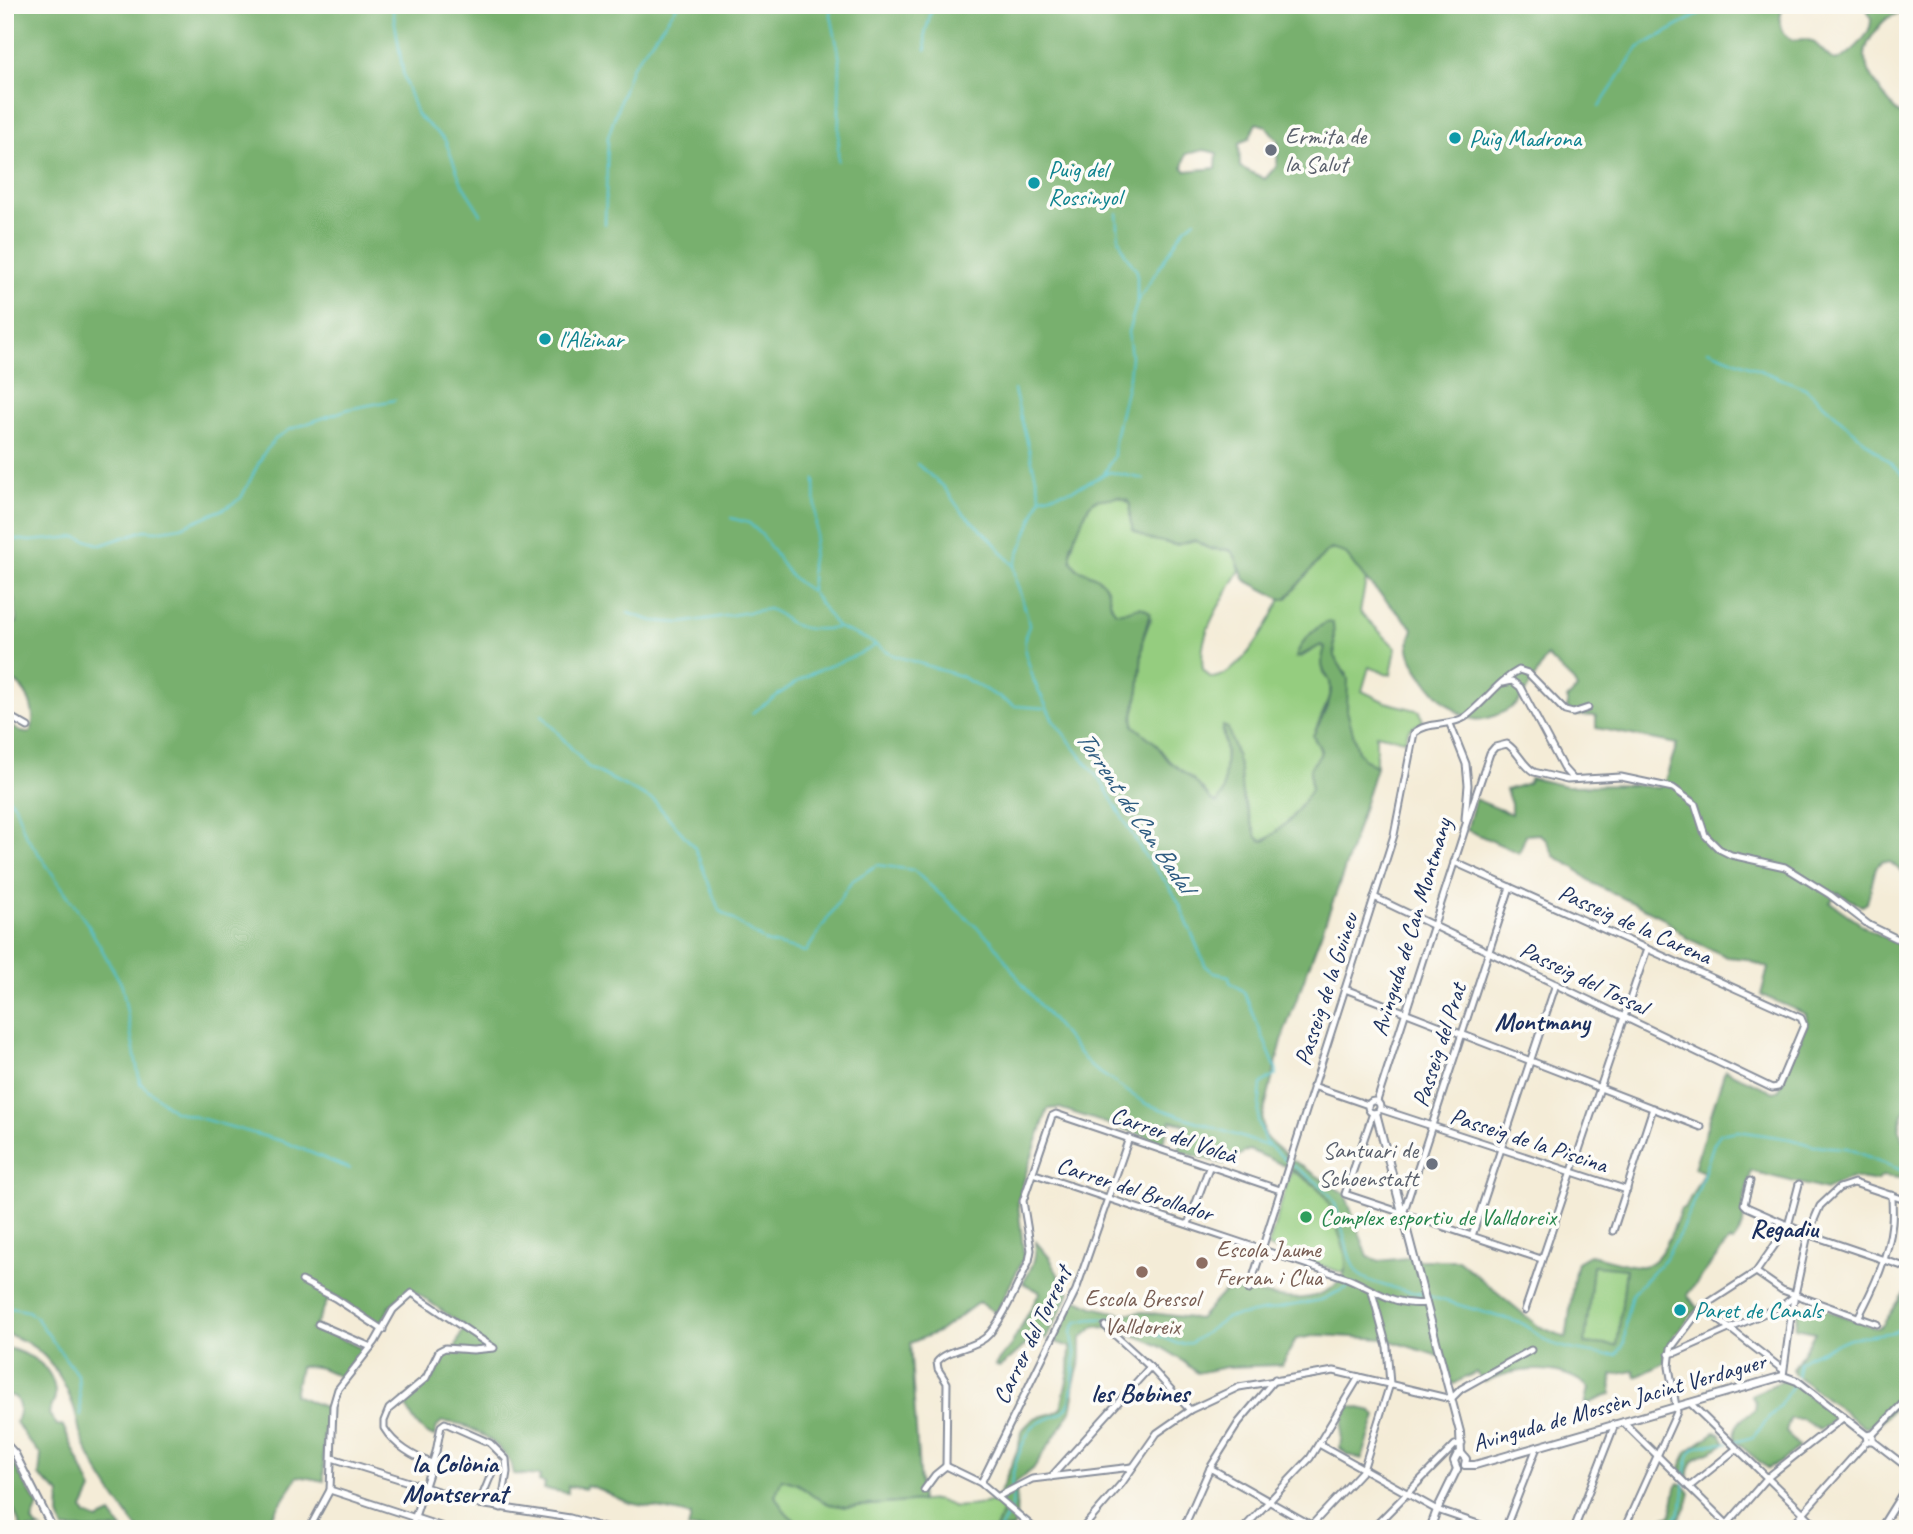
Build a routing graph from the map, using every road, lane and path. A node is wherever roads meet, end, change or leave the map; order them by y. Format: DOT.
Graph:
graph roads {
  1 [pos="1503,682"];
  2 [pos="1588,708"];
  3 [pos="5,714"];
  4 [pos="1450,724"];
  5 [pos="28,727"];
  6 [pos="1574,780"];
  7 [pos="1465,830"];
  8 [pos="1454,862"];
  9 [pos="1510,887"];
  10 [pos="1374,897"];
  11 [pos="1434,926"];
  12 [pos="1908,944"];
  13 [pos="1647,949"];
  14 [pos="1488,951"];
  15 [pos="1556,984"];
  16 [pos="1345,989"];
  17 [pos="1405,1013"];
  18 [pos="1623,1016"];
  19 [pos="1461,1034"];
  20 [pos="1530,1061"];
  21 [pos="1314,1086"];
  22 [pos="1778,1087"];
  23 [pos="1598,1088"];
  24 [pos="1377,1101"];
  25 [pos="1368,1105"];
  26 [pos="1653,1108"];
  27 [pos="1376,1112"];
  28 [pos="1431,1126"];
  29 [pos="1701,1127"];
  30 [pos="1129,1138"];
  31 [pos="1501,1149"];
  32 [pos="1210,1165"];
  33 [pos="1570,1171"];
  34 [pos="1032,1173"];
  35 [pos="1750,1181"];
  36 [pos="1799,1184"];
  37 [pos="1280,1190"];
  38 [pos="1626,1190"];
  39 [pos="1892,1195"];
  40 [pos="1108,1199"];
  41 [pos="1908,1201"];
  42 [pos="1403,1214"];
  43 [pos="1188,1224"];
  44 [pos="1788,1226"];
  45 [pos="1613,1231"];
  46 [pos="1808,1234"];
  47 [pos="1472,1236"];
  48 [pos="1262,1249"];
  49 [pos="1541,1259"];
  50 [pos="1883,1260"];
  51 [pos="1908,1269"];
  52 [pos="1756,1272"];
  53 [pos="302,1281"];
  54 [pos="1249,1290"];
  55 [pos="1372,1292"];
  56 [pos="1796,1295"];
  57 [pos="1426,1303"];
  58 [pos="1702,1307"];
  59 [pos="1525,1310"];
  60 [pos="1858,1318"];
  61 [pos="318,1324"];
  62 [pos="1877,1324"];
  63 [pos="1105,1326"];
  64 [pos="1730,1329"];
  65 [pos="383,1330"];
  66 [pos="371,1347"];
  67 [pos="1531,1350"];
  68 [pos="1669,1354"];
  69 [pos="1150,1367"];
  70 [pos="1782,1372"];
  71 [pos="1359,1377"];
  72 [pos="1275,1379"];
  73 [pos="1390,1384"];
  74 [pos="1908,1398"];
  75 [pos="1451,1399"];
  76 [pos="1690,1403"];
  77 [pos="1678,1406"];
  78 [pos="1190,1410"];
  79 [pos="1844,1417"];
  80 [pos="1623,1422"];
  81 [pos="1615,1424"];
  82 [pos="1870,1438"];
  83 [pos="5,1443"];
  84 [pos="1462,1443"];
  85 [pos="1318,1444"];
  86 [pos="1537,1447"];
  87 [pos="1736,1449"];
  88 [pos="1461,1453"];
  89 [pos="1445,1456"];
  90 [pos="1658,1456"];
  91 [pos="332,1458"];
  92 [pos="1454,1461"];
  93 [pos="432,1463"];
  94 [pos="1465,1465"];
  95 [pos="946,1466"];
  96 [pos="1132,1467"];
  97 [pos="1210,1468"];
  98 [pos="1908,1468"];
  99 [pos="1457,1469"];
  100 [pos="493,1470"];
  101 [pos="1363,1470"];
  102 [pos="1051,1476"];
  103 [pos="1767,1478"];
  104 [pos="981,1483"];
  105 [pos="1908,1484"];
  106 [pos="1689,1487"];
  107 [pos="424,1488"];
  108 [pos="330,1490"];
  109 [pos="924,1490"];
  110 [pos="1408,1493"];
  111 [pos="999,1496"];
  112 [pos="1270,1502"];
  113 [pos="479,1504"];
  114 [pos="501,1508"];
  115 [pos="1437,1510"];
  116 [pos="1804,1513"];
  117 [pos="414,1518"];
  118 [pos="443,1527"];
  119 [pos="1310,1527"];
  120 [pos="1727,1527"];
  121 [pos="53,1529"];
  122 [pos="309,1529"];
  123 [pos="411,1529"];
  124 [pos="608,1529"];
  125 [pos="1035,1529"];
  126 [pos="1082,1529"];
  127 [pos="1183,1529"];
  128 [pos="1243,1529"];
  129 [pos="1318,1529"];
  130 [pos="1372,1529"];
  131 [pos="1430,1529"];
  132 [pos="1493,1529"];
  133 [pos="1506,1529"];
  134 [pos="1574,1529"];
  135 [pos="1624,1529"];
  136 [pos="1789,1529"];
  137 [pos="1820,1529"];
  138 [pos="1880,1529"];
  1 -- 2 [label="street"];
  1 -- 4 [label="street"];
  1 -- 6 [label="street"];
  3 -- 5 [label="street"];
  4 -- 7 [label="street, Avinguda de Can Montmany"];
  4 -- 10 [label="street, Passeig de la Guineu"];
  6 -- 7 [label="street"];
  6 -- 12 [label="street"];
  7 -- 8 [label="street, Avinguda de Can Montmany"];
  8 -- 9 [label="street, Passeig de la Carena"];
  8 -- 11 [label="street, Avinguda de Can Montmany"];
  9 -- 13 [label="street, Passeig de la Carena"];
  9 -- 14 [label="street, Passeig del Prat"];
  10 -- 11 [label="street, Passeig del Tossal"];
  10 -- 16 [label="street, Passeig de la Guineu"];
  11 -- 14 [label="street, Passeig del Tossal"];
  11 -- 17 [label="street, Avinguda de Can Montmany"];
  13 -- 18 [label="street"];
  13 -- 22 [label="street, Passeig de la Carena"];
  14 -- 15 [label="street, Passeig del Tossal"];
  14 -- 19 [label="street, Passeig del Prat"];
  15 -- 18 [label="street, Passeig del Tossal"];
  15 -- 20 [label="street"];
  16 -- 17 [label="street"];
  16 -- 21 [label="street, Passeig de la Guineu"];
  17 -- 19 [label="street"];
  17 -- 24 [label="street, Avinguda de Can Montmany"];
  18 -- 22 [label="street, Passeig del Tossal"];
  18 -- 23 [label="street"];
  19 -- 20 [label="street"];
  19 -- 28 [label="street, Passeig del Prat"];
  20 -- 23 [label="street"];
  20 -- 31 [label="street"];
  21 -- 25 [label="street"];
  21 -- 37 [label="street, Passeig de la Guineu"];
  23 -- 26 [label="street"];
  23 -- 33 [label="street"];
  24 -- 25 [label="street"];
  24 -- 27 [label="street"];
  25 -- 27 [label="street"];
  26 -- 29 [label="street"];
  26 -- 38 [label="street"];
  27 -- 28 [label="street, Passeig de la Piscina"];
  27 -- 42 [label="street"];
  27 -- 42 [label="street"];
  28 -- 31 [label="street, Passeig de la Piscina"];
  28 -- 42 [label="street, Passeig del Prat"];
  30 -- 32 [label="street, Carrer del Volcà"];
  30 -- 34 [label="street, Carrer del Volcà"];
  30 -- 40 [label="street, Carrer del Torrent"];
  31 -- 33 [label="street, Passeig de la Piscina"];
  31 -- 47 [label="street"];
  32 -- 37 [label="street, Carrer del Volcà"];
  32 -- 43 [label="street"];
  33 -- 38 [label="street, Passeig de la Piscina"];
  33 -- 49 [label="street"];
  34 -- 40 [label="street, Carrer del Brollador"];
  34 -- 95 [label="street"];
  35 -- 44 [label="street"];
  36 -- 44 [label="street"];
  37 -- 48 [label="street, Passeig de la Guineu"];
  38 -- 45 [label="street"];
  39 -- 41 [label="street"];
  39 -- 46 [label="street"];
  39 -- 50 [label="street"];
  40 -- 43 [label="street, Carrer del Brollador"];
  40 -- 104 [label="street, Carrer del Torrent"];
  42 -- 47 [label="street"];
  42 -- 57 [label="street"];
  43 -- 48 [label="street, Carrer del Brollador"];
  44 -- 46 [label="street"];
  44 -- 52 [label="street"];
  46 -- 50 [label="street"];
  46 -- 56 [label="street"];
  47 -- 49 [label="street"];
  48 -- 54 [label="street, Passeig de la Guineu"];
  48 -- 55 [label="street, Carrer del Brollador"];
  49 -- 59 [label="street"];
  50 -- 51 [label="street"];
  50 -- 60 [label="street"];
  52 -- 56 [label="street"];
  52 -- 58 [label="street"];
  53 -- 65 [label="street"];
  55 -- 57 [label="street, Carrer del Brollador"];
  55 -- 73 [label="street"];
  56 -- 60 [label="street"];
  56 -- 64 [label="street"];
  56 -- 70 [label="street"];
  57 -- 75 [label="street"];
  58 -- 64 [label="street"];
  58 -- 68 [label="street"];
  60 -- 62 [label="street"];
  61 -- 66 [label="street"];
  63 -- 69 [label="street"];
  64 -- 68 [label="street"];
  64 -- 70 [label="street"];
  65 -- 66 [label="street"];
  65 -- 93 [label="street"];
  66 -- 91 [label="street"];
  67 -- 75 [label="street"];
  68 -- 77 [label="street"];
  69 -- 78 [label="street"];
  69 -- 102 [label="street"];
  70 -- 76 [label="street, Avinguda de Mossèn Jacint Verdaguer"];
  70 -- 79 [label="street"];
  71 -- 72 [label="street"];
  71 -- 73 [label="street"];
  71 -- 85 [label="street"];
  72 -- 78 [label="street"];
  72 -- 97 [label="street"];
  73 -- 75 [label="street"];
  73 -- 101 [label="street"];
  74 -- 82 [label="street"];
  75 -- 84 [label="street"];
  76 -- 77 [label="street, Avinguda de Mossèn Jacint Verdaguer"];
  76 -- 87 [label="street"];
  77 -- 80 [label="street, Avinguda de Mossèn Jacint Verdaguer"];
  77 -- 90 [label="street"];
  78 -- 96 [label="street"];
  79 -- 82 [label="street"];
  79 -- 103 [label="street"];
  80 -- 81 [label="street, Avinguda de Mossèn Jacint Verdaguer"];
  80 -- 90 [label="street"];
  81 -- 86 [label="street, Avinguda de Mossèn Jacint Verdaguer"];
  81 -- 134 [label="street"];
  82 -- 98 [label="street"];
  82 -- 116 [label="street"];
  83 -- 121 [label="street"];
  84 -- 88 [label="street"];
  84 -- 89 [label="street"];
  85 -- 101 [label="street"];
  85 -- 112 [label="street"];
  86 -- 94 [label="street, Avinguda de Mossèn Jacint Verdaguer"];
  86 -- 133 [label="street"];
  87 -- 103 [label="street"];
  87 -- 106 [label="street"];
  88 -- 92 [label="street"];
  88 -- 94 [label="street"];
  89 -- 92 [label="street"];
  89 -- 110 [label="street"];
  90 -- 106 [label="street"];
  90 -- 135 [label="street"];
  91 -- 107 [label="street"];
  91 -- 108 [label="street"];
  92 -- 99 [label="street"];
  93 -- 107 [label="street"];
  93 -- 114 [label="street"];
  94 -- 99 [label="street"];
  95 -- 104 [label="street"];
  95 -- 109 [label="street"];
  96 -- 102 [label="street"];
  96 -- 126 [label="street"];
  97 -- 112 [label="street"];
  97 -- 127 [label="street"];
  99 -- 115 [label="street"];
  100 -- 113 [label="street"];
  101 -- 110 [label="street"];
  101 -- 119 [label="street"];
  102 -- 111 [label="street"];
  103 -- 116 [label="street"];
  103 -- 120 [label="street"];
  104 -- 111 [label="street"];
  105 -- 138 [label="street"];
  106 -- 120 [label="street"];
  107 -- 113 [label="street"];
  107 -- 117 [label="street"];
  108 -- 117 [label="street"];
  108 -- 122 [label="street"];
  110 -- 115 [label="street"];
  110 -- 130 [label="street"];
  111 -- 125 [label="street"];
  112 -- 119 [label="street"];
  112 -- 128 [label="street"];
  113 -- 114 [label="street"];
  114 -- 124 [label="street"];
  115 -- 131 [label="street"];
  115 -- 132 [label="street"];
  116 -- 136 [label="street"];
  116 -- 137 [label="street"];
  117 -- 118 [label="street"];
  117 -- 123 [label="street"];
  119 -- 129 [label="street"];
}
